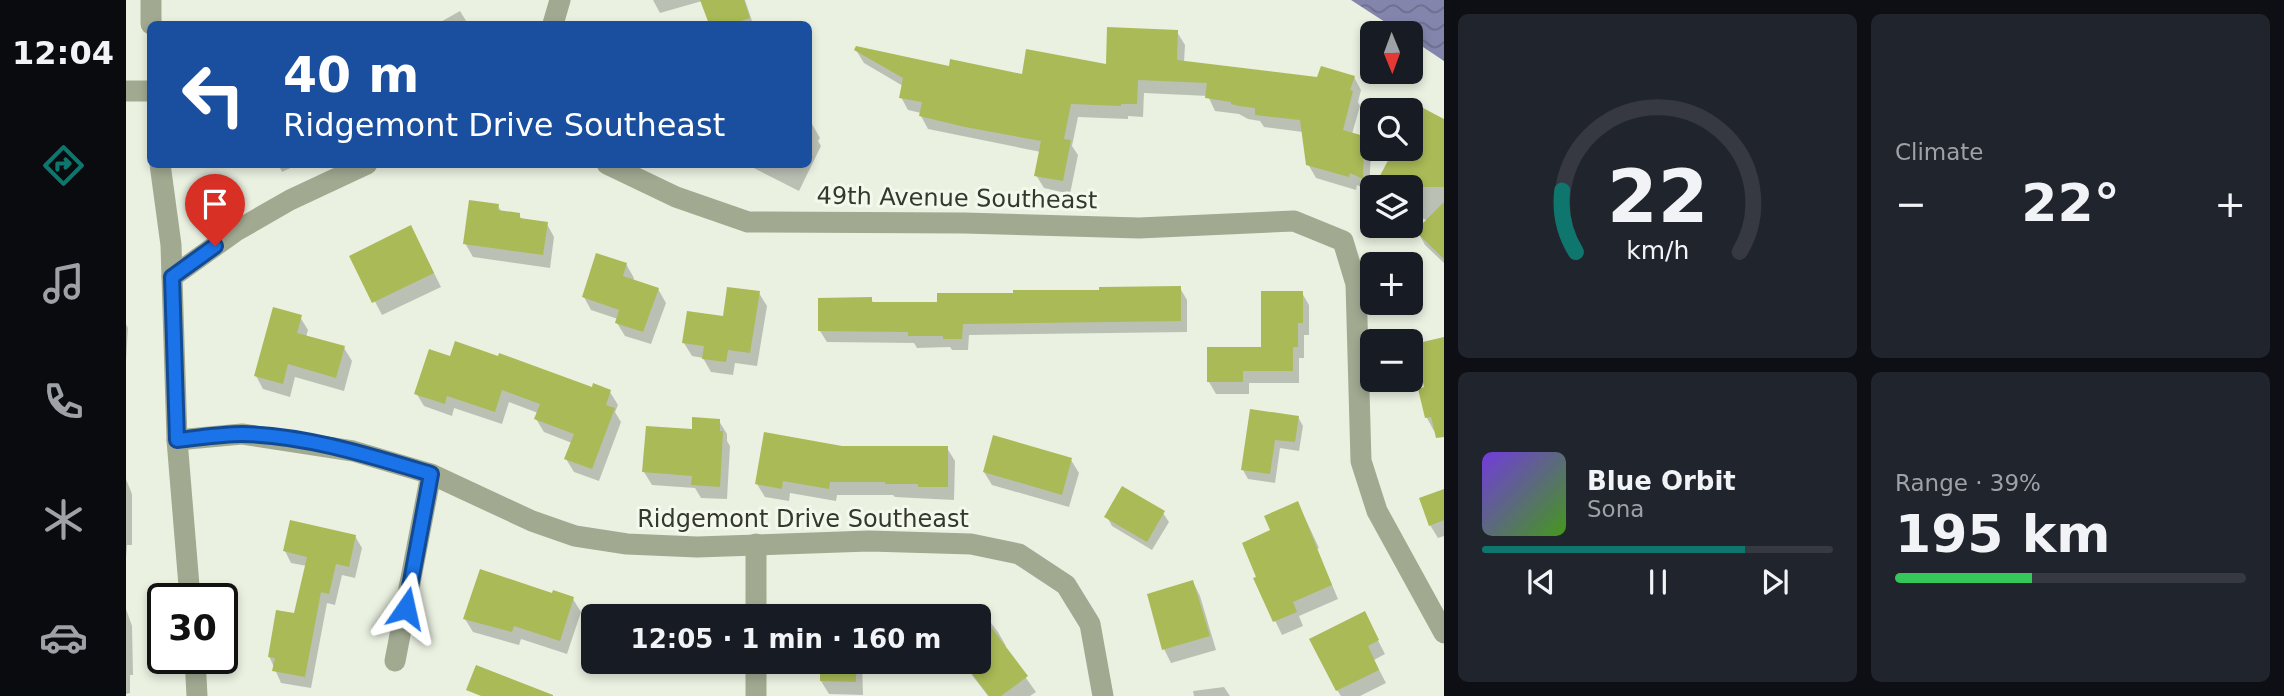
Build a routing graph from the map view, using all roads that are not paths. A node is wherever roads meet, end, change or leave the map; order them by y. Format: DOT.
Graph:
graph roads {
  1 [pos="150,0"];
  2 [pos="560,0"];
  3 [pos="151,21"];
  4 [pos="554,21"];
  5 [pos="126,91"];
  6 [pos="147,91"];
  7 [pos="161,168"];
  8 [pos="358,168"];
  9 [pos="615,168"];
  10 [pos="172,277"];
  11 [pos="177,440"];
  12 [pos="431,474"];
  13 [pos="756,544"];
  14 [pos="189,583"];
  15 [pos="756,604"];
  16 [pos="1444,633"];
  17 [pos="396,661"];
  18 [pos="196,674"];
  19 [pos="756,674"];
  20 [pos="197,696"];
  21 [pos="756,696"];
  22 [pos="1103,696"];
  1 -- 3 [label="street"];
  2 -- 4 [label="street"];
  5 -- 6 [label="street"];
  7 -- 10 [label="street"];
  8 -- 10 [label="street"];
  9 -- 16 [label="street, 49th Avenue Southeast"];
  10 -- 11 [label="street"];
  11 -- 12 [label="street, Ridgemont Drive Southeast"];
  11 -- 14 [label="street"];
  12 -- 13 [label="street, Ridgemont Drive Southeast"];
  12 -- 17 [label="street"];
  13 -- 15 [label="street"];
  13 -- 22 [label="street, Ridgemont Drive Southeast"];
  18 -- 20 [label="street"];
  19 -- 21 [label="street"];
}
